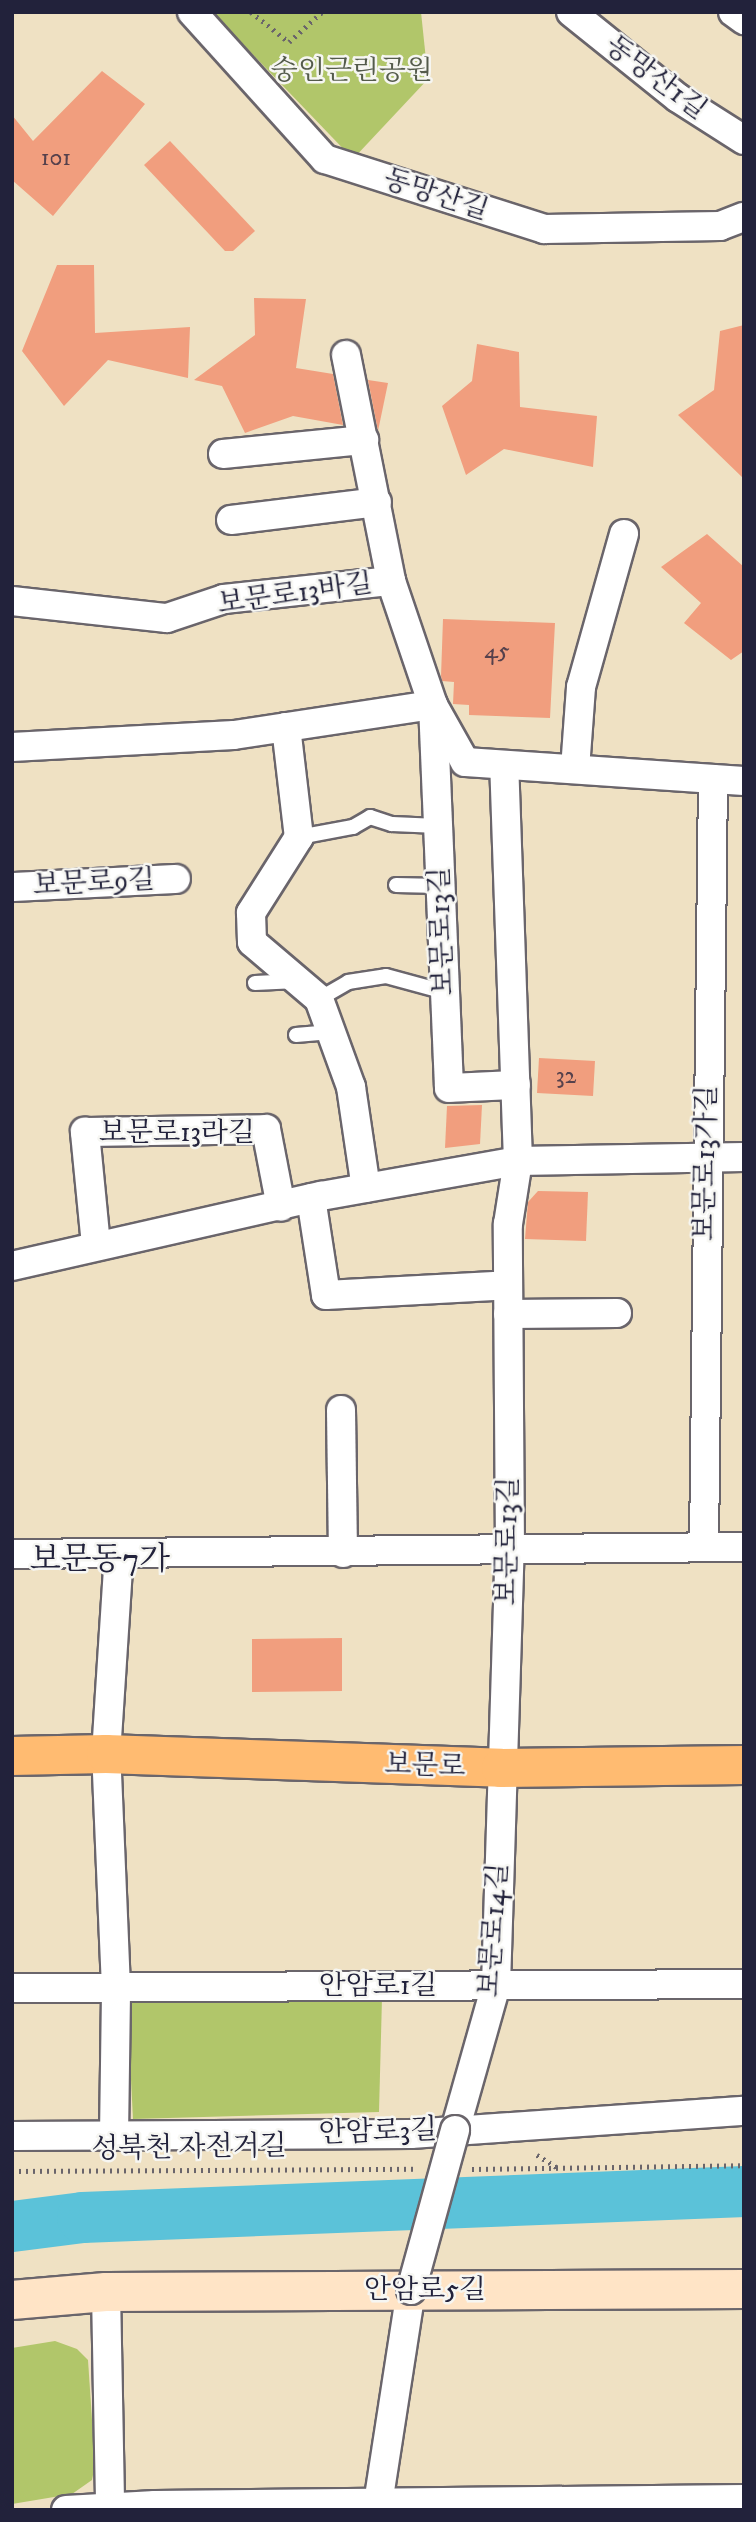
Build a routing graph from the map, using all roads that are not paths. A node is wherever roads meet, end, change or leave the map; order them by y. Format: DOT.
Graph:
graph roads {
  1 [pos="192,12"];
  2 [pos="571,12"];
  3 [pos="733,12"];
  4 [pos="744,20"];
  5 [pos="744,140"];
  6 [pos="744,218"];
  7 [pos="346,355"];
  8 [pos="364,440"];
  9 [pos="223,454"];
  10 [pos="377,502"];
  11 [pos="231,520"];
  12 [pos="624,534"];
  13 [pos="391,581"];
  14 [pos="12,601"];
  15 [pos="433,705"];
  16 [pos="286,727"];
  17 [pos="12,747"];
  18 [pos="504,768"];
  19 [pos="575,769"];
  20 [pos="713,779"];
  21 [pos="744,781"];
  22 [pos="438,826"];
  23 [pos="299,837"];
  24 [pos="176,879"];
  25 [pos="396,885"];
  26 [pos="440,886"];
  27 [pos="12,887"];
  28 [pos="255,983"];
  29 [pos="309,990"];
  30 [pos="445,992"];
  31 [pos="331,1032"];
  32 [pos="296,1035"];
  33 [pos="516,1085"];
  34 [pos="744,1157"];
  35 [pos="705,1158"];
  36 [pos="518,1161"];
  37 [pos="366,1188"];
  38 [pos="311,1198"];
  39 [pos="281,1207"];
  40 [pos="96,1245"];
  41 [pos="12,1266"];
  42 [pos="508,1284"];
  43 [pos="617,1313"];
  44 [pos="508,1314"];
  45 [pos="341,1410"];
  46 [pos="704,1547"];
  47 [pos="744,1547"];
  48 [pos="510,1549"];
  49 [pos="343,1553"];
  50 [pos="12,1554"];
  51 [pos="119,1554"];
  52 [pos="106,1754"];
  53 [pos="12,1756"];
  54 [pos="744,1765"];
  55 [pos="501,1768"];
  56 [pos="744,1984"];
  57 [pos="496,1985"];
  58 [pos="116,1988"];
  59 [pos="12,1989"];
  60 [pos="744,2111"];
  61 [pos="455,2130"];
  62 [pos="12,2136"];
  63 [pos="114,2136"];
  64 [pos="744,2289"];
  65 [pos="411,2290"];
  66 [pos="106,2292"];
  67 [pos="12,2300"];
  68 [pos="744,2499"];
  69 [pos="377,2507"];
  70 [pos="110,2508"];
  71 [pos="66,2510"];
  1 -- 6 [label="street, 동망산길"];
  2 -- 5 [label="street, 동망산1길"];
  3 -- 4 [label="street"];
  7 -- 8 [label="street, 보문로13바길"];
  8 -- 9 [label="street"];
  8 -- 10 [label="street, 보문로13바길"];
  10 -- 11 [label="street"];
  10 -- 13 [label="street, 보문로13바길"];
  12 -- 19 [label="street"];
  13 -- 14 [label="street, 보문로13바길"];
  13 -- 15 [label="street, 보문로13길"];
  15 -- 16 [label="street"];
  15 -- 18 [label="street, 보문로13길"];
  15 -- 22 [label="street, 보문로13길"];
  16 -- 17 [label="street"];
  16 -- 23 [label="street"];
  18 -- 19 [label="street, 보문로13길"];
  18 -- 33 [label="street, 보문로13길"];
  19 -- 20 [label="street, 보문로13길"];
  20 -- 21 [label="street, 보문로13길"];
  20 -- 35 [label="street, 보문로13가길"];
  22 -- 23 [label="lane"];
  22 -- 26 [label="street, 보문로13길"];
  23 -- 29 [label="street"];
  24 -- 27 [label="street, 보문로9길"];
  25 -- 26 [label="lane"];
  26 -- 30 [label="street, 보문로13길"];
  28 -- 29 [label="lane"];
  29 -- 30 [label="lane"];
  29 -- 31 [label="street"];
  30 -- 33 [label="street, 보문로13길"];
  31 -- 32 [label="lane"];
  31 -- 37 [label="street"];
  33 -- 36 [label="street, 보문로13길"];
  34 -- 35 [label="street"];
  35 -- 36 [label="street"];
  35 -- 46 [label="street, 보문로13가길"];
  36 -- 37 [label="street"];
  36 -- 42 [label="street, 보문로13길"];
  37 -- 38 [label="street"];
  38 -- 39 [label="street"];
  38 -- 42 [label="street"];
  39 -- 40 [label="street"];
  39 -- 40 [label="street, 보문로13라길"];
  40 -- 41 [label="street"];
  42 -- 44 [label="street, 보문로13길"];
  43 -- 44 [label="street"];
  44 -- 48 [label="street, 보문로13길"];
  45 -- 49 [label="street"];
  46 -- 47 [label="street"];
  46 -- 48 [label="street"];
  48 -- 49 [label="street"];
  48 -- 55 [label="street, 보문로13길"];
  49 -- 51 [label="street"];
  50 -- 51 [label="street"];
  51 -- 52 [label="street"];
  52 -- 53 [label="main road, 보문로"];
  52 -- 55 [label="main road, 보문로"];
  52 -- 58 [label="street"];
  54 -- 55 [label="main road, 보문로"];
  55 -- 57 [label="street, 보문로14길"];
  56 -- 57 [label="street, 안암로1길"];
  57 -- 58 [label="street, 안암로1길"];
  57 -- 61 [label="street, 보문로14길"];
  58 -- 59 [label="street, 안암로1길"];
  58 -- 63 [label="street"];
  60 -- 61 [label="street, 안암로3길"];
  61 -- 63 [label="street, 안암로3길"];
  61 -- 65 [label="street, 보문로14길, bridge"];
  62 -- 63 [label="street, 안암로3길"];
  64 -- 65 [label="main road, 안암로5길"];
  65 -- 66 [label="main road, 안암로5길"];
  65 -- 69 [label="street"];
  66 -- 67 [label="main road, 안암로5길"];
  66 -- 70 [label="street"];
  68 -- 69 [label="street"];
  69 -- 70 [label="street"];
  70 -- 71 [label="street"];
}
